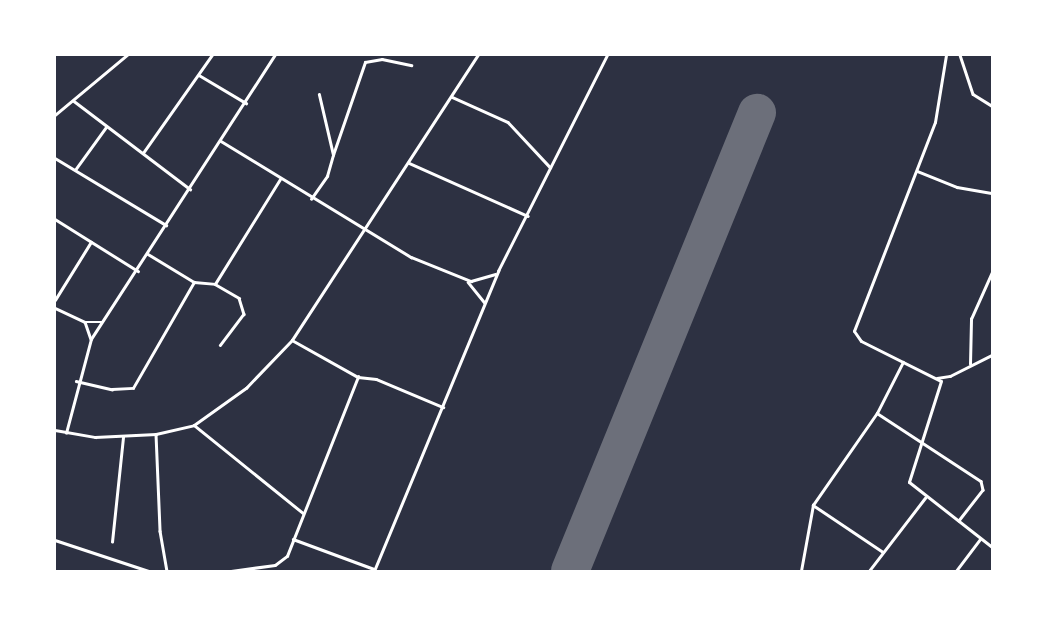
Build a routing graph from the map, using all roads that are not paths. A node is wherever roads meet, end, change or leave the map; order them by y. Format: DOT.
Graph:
graph roads {
  1 [pos="127,55"];
  2 [pos="212,55"];
  3 [pos="276,55"];
  4 [pos="478,55"];
  5 [pos="606,55"];
  6 [pos="946,55"];
  7 [pos="960,55"];
  8 [pos="411,65"];
  9 [pos="199,75"];
  10 [pos="319,95"];
  11 [pos="452,97"];
  12 [pos="74,101"];
  13 [pos="246,102"];
  14 [pos="992,106"];
  15 [pos="55,115"];
  16 [pos="106,126"];
  17 [pos="221,141"];
  18 [pos="144,153"];
  19 [pos="332,155"];
  20 [pos="55,158"];
  21 [pos="409,163"];
  22 [pos="550,168"];
  23 [pos="75,170"];
  24 [pos="917,171"];
  25 [pos="280,179"];
  26 [pos="190,189"];
  27 [pos="992,193"];
  28 [pos="311,199"];
  29 [pos="528,216"];
  30 [pos="55,219"];
  31 [pos="166,225"];
  32 [pos="364,231"];
  33 [pos="91,242"];
  34 [pos="148,254"];
  35 [pos="138,271"];
  36 [pos="498,271"];
  37 [pos="992,272"];
  38 [pos="464,280"];
  39 [pos="194,282"];
  40 [pos="215,284"];
  41 [pos="55,300"];
  42 [pos="484,303"];
  43 [pos="55,308"];
  44 [pos="85,322"];
  45 [pos="102,322"];
  46 [pos="91,339"];
  47 [pos="292,340"];
  48 [pos="221,345"];
  49 [pos="992,355"];
  50 [pos="903,362"];
  51 [pos="970,364"];
  52 [pos="358,377"];
  53 [pos="936,378"];
  54 [pos="76,381"];
  55 [pos="444,407"];
  56 [pos="878,413"];
  57 [pos="194,425"];
  58 [pos="55,430"];
  59 [pos="66,433"];
  60 [pos="156,434"];
  61 [pos="123,437"];
  62 [pos="921,440"];
  63 [pos="925,498"];
  64 [pos="813,504"];
  65 [pos="302,513"];
  66 [pos="958,522"];
  67 [pos="293,539"];
  68 [pos="980,539"];
  69 [pos="55,540"];
  70 [pos="112,542"];
  71 [pos="992,548"];
  72 [pos="883,552"];
  73 [pos="374,570"];
  74 [pos="149,571"];
  75 [pos="167,571"];
  76 [pos="231,571"];
  77 [pos="801,571"];
  78 [pos="869,571"];
  79 [pos="956,571"];
  1 -- 12 [label="street"];
  2 -- 9 [label="street"];
  3 -- 13 [label="street"];
  4 -- 11 [label="street"];
  5 -- 22 [label="street"];
  6 -- 24 [label="street"];
  7 -- 14 [label="street"];
  8 -- 19 [label="street"];
  9 -- 13 [label="street"];
  9 -- 18 [label="street"];
  10 -- 19 [label="street"];
  11 -- 21 [label="street"];
  11 -- 22 [label="street"];
  12 -- 15 [label="street"];
  12 -- 16 [label="street"];
  13 -- 17 [label="street"];
  16 -- 18 [label="street"];
  16 -- 23 [label="street"];
  17 -- 25 [label="street"];
  17 -- 26 [label="street"];
  18 -- 26 [label="street"];
  19 -- 28 [label="street"];
  20 -- 23 [label="street"];
  21 -- 29 [label="street"];
  21 -- 32 [label="street"];
  22 -- 29 [label="street"];
  23 -- 31 [label="street"];
  24 -- 27 [label="street"];
  24 -- 50 [label="street"];
  25 -- 28 [label="street"];
  25 -- 40 [label="street"];
  26 -- 31 [label="street"];
  28 -- 32 [label="street"];
  29 -- 36 [label="street"];
  30 -- 33 [label="street"];
  31 -- 34 [label="street"];
  32 -- 38 [label="street"];
  32 -- 47 [label="street"];
  33 -- 35 [label="street"];
  33 -- 41 [label="street"];
  34 -- 35 [label="street"];
  34 -- 39 [label="street"];
  35 -- 45 [label="street"];
  36 -- 38 [label="street"];
  36 -- 42 [label="street"];
  37 -- 51 [label="street"];
  38 -- 42 [label="street"];
  39 -- 40 [label="street"];
  39 -- 54 [label="street"];
  40 -- 48 [label="street"];
  42 -- 55 [label="street"];
  43 -- 44 [label="street"];
  44 -- 45 [label="street"];
  44 -- 46 [label="street"];
  45 -- 46 [label="street"];
  46 -- 54 [label="street"];
  47 -- 52 [label="street"];
  47 -- 57 [label="street"];
  49 -- 51 [label="street"];
  50 -- 53 [label="street"];
  50 -- 56 [label="street"];
  51 -- 53 [label="street"];
  52 -- 55 [label="street"];
  52 -- 65 [label="street"];
  53 -- 62 [label="street"];
  54 -- 59 [label="street"];
  55 -- 73 [label="street"];
  56 -- 62 [label="street"];
  56 -- 64 [label="street"];
  57 -- 60 [label="street"];
  57 -- 65 [label="street"];
  58 -- 59 [label="street"];
  59 -- 61 [label="street"];
  60 -- 61 [label="street"];
  60 -- 75 [label="street"];
  61 -- 70 [label="street"];
  62 -- 63 [label="street"];
  62 -- 66 [label="street"];
  63 -- 66 [label="street"];
  63 -- 72 [label="street"];
  64 -- 72 [label="street"];
  64 -- 77 [label="street"];
  65 -- 67 [label="street"];
  66 -- 68 [label="street"];
  67 -- 73 [label="street"];
  67 -- 76 [label="street"];
  68 -- 71 [label="street"];
  68 -- 79 [label="street"];
  69 -- 74 [label="street"];
  72 -- 78 [label="street"];
}
